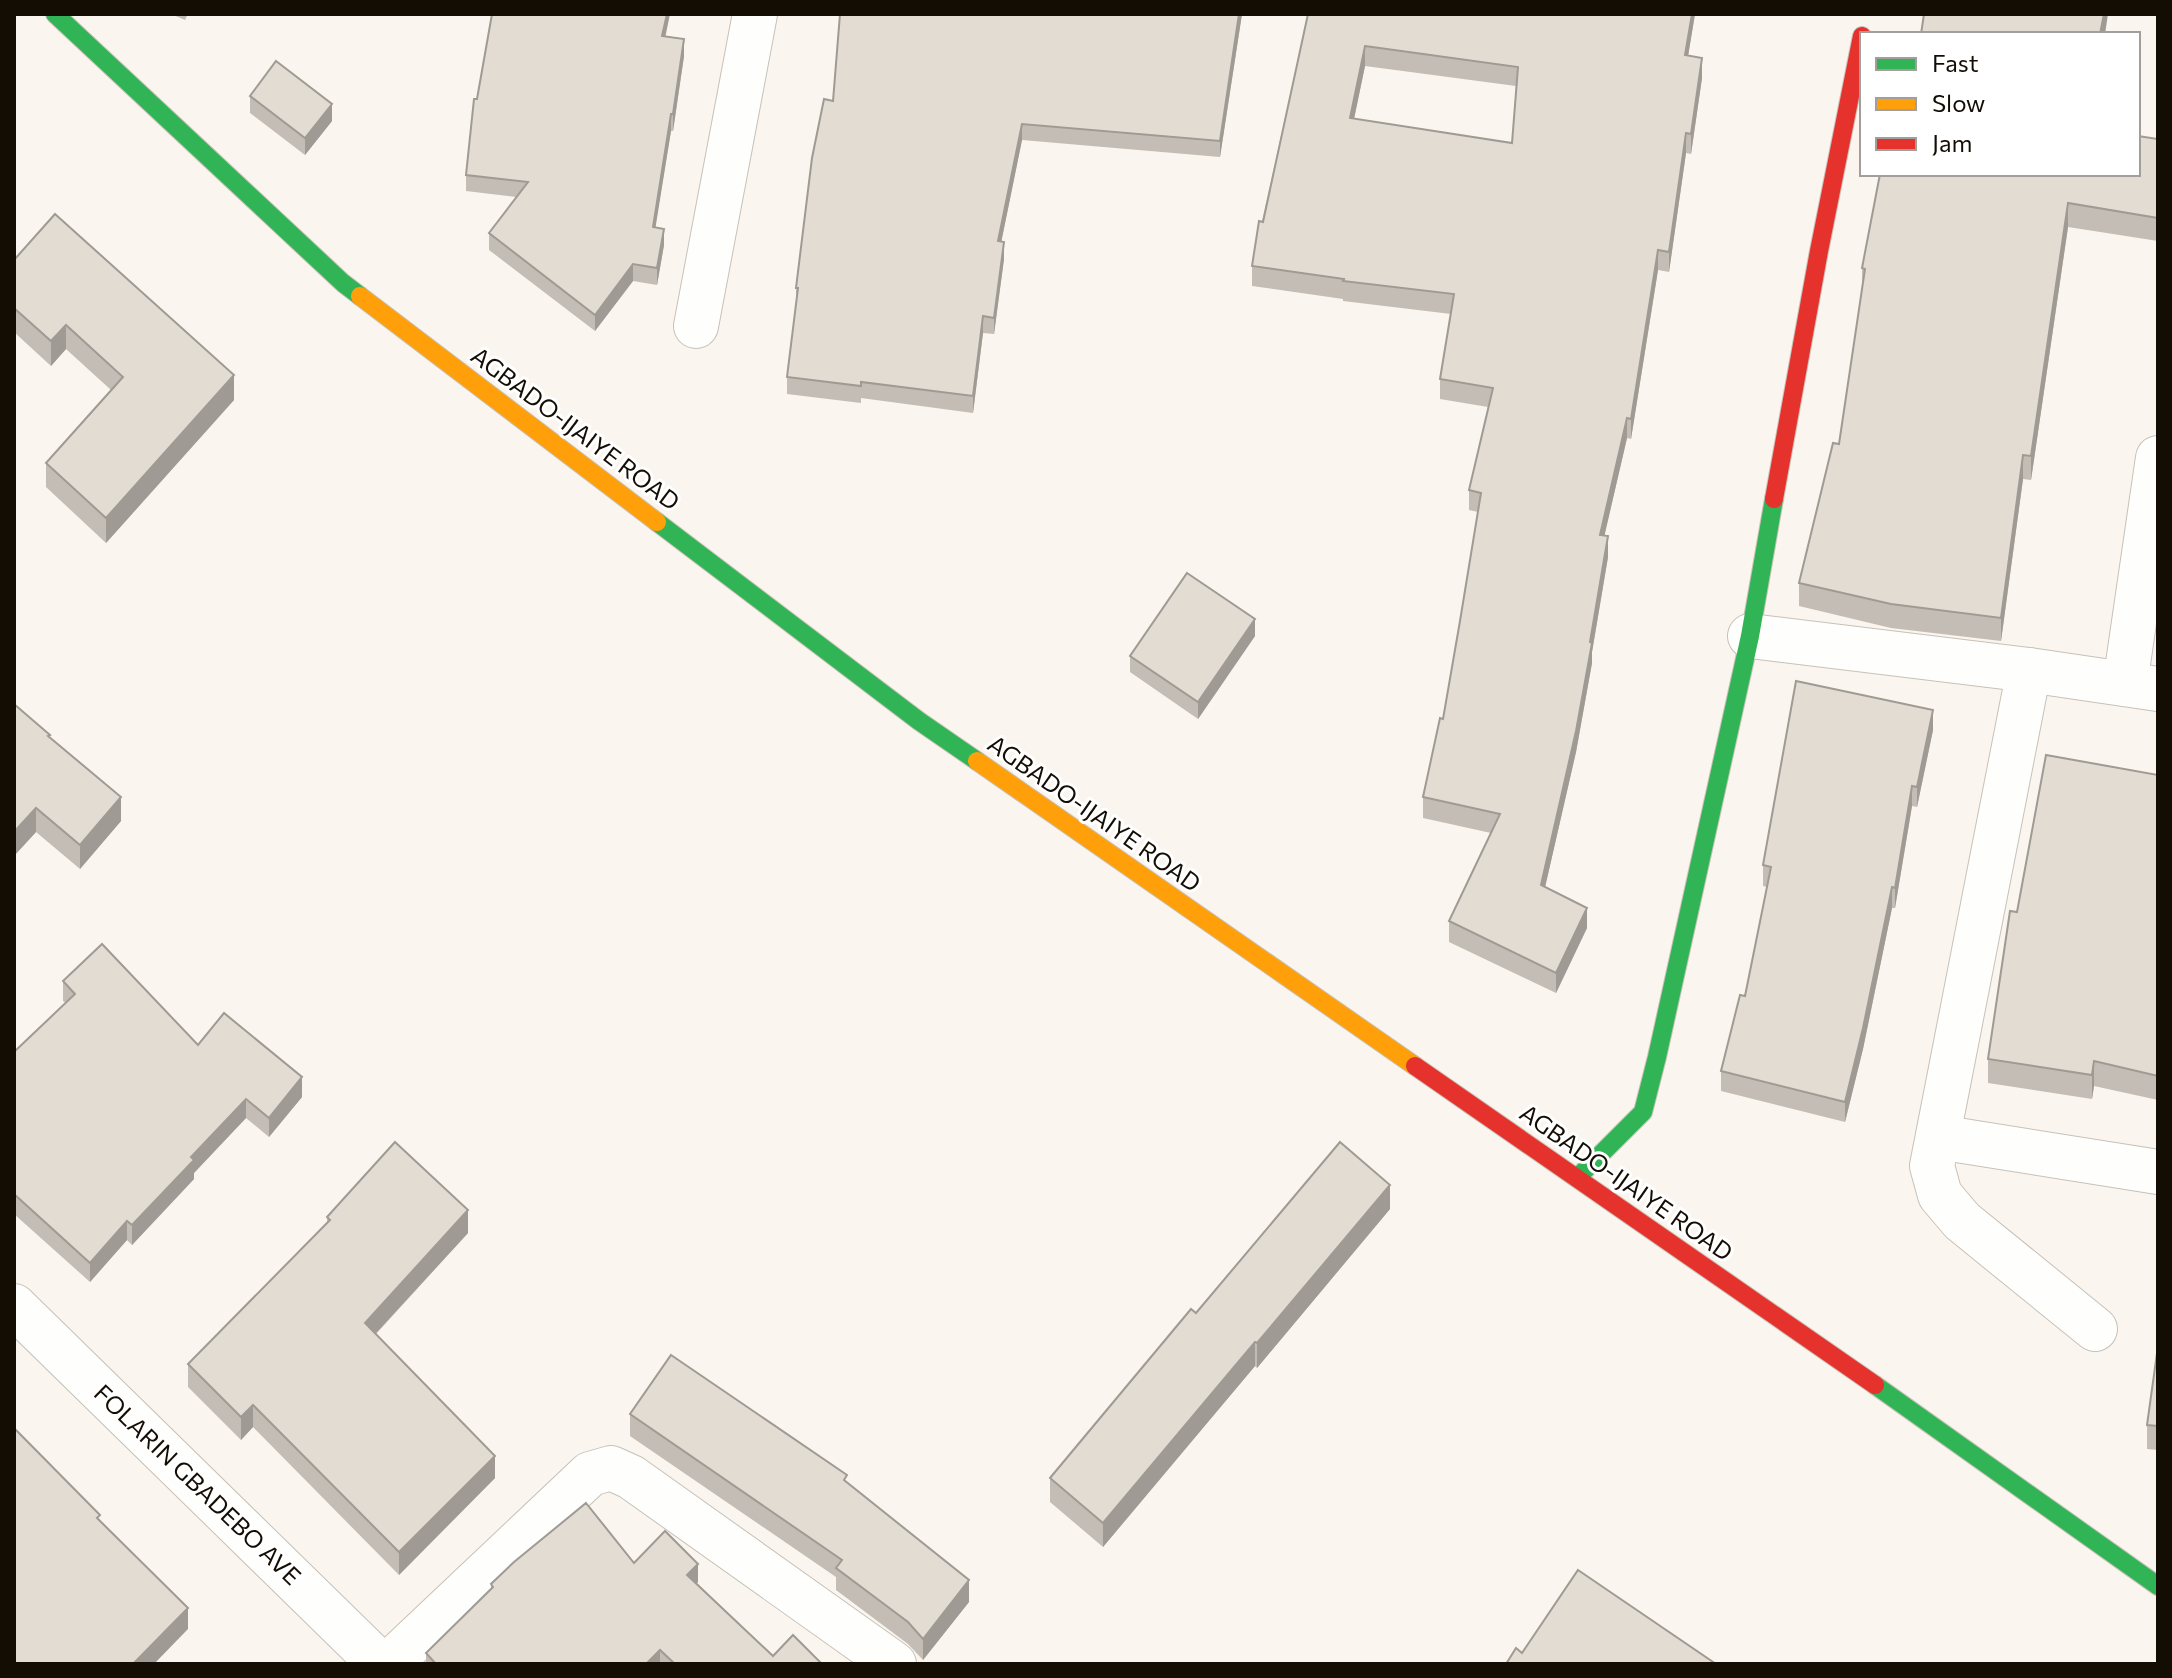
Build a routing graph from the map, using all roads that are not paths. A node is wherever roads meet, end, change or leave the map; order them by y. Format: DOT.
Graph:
graph roads {
  1 [pos="55,14"];
  2 [pos="755,14"];
  3 [pos="1860,45"];
  4 [pos="696,326"];
  5 [pos="2158,458"];
  6 [pos="1750,636"];
  7 [pos="2029,670"];
  8 [pos="2142,686"];
  9 [pos="1938,1137"];
  10 [pos="2158,1172"];
  11 [pos="1577,1178"];
  12 [pos="14,1306"];
  13 [pos="2095,1329"];
  14 [pos="2158,1586"];
  15 [pos="380,1664"];
  16 [pos="389,1664"];
  17 [pos="894,1664"];
  1 -- 11 [label="street, AGBADO-IJAIYE ROAD"];
  2 -- 4 [label="street"];
  3 -- 6 [label="street"];
  5 -- 8 [label="street"];
  6 -- 7 [label="street"];
  6 -- 11 [label="street"];
  7 -- 8 [label="street"];
  7 -- 9 [label="street"];
  9 -- 10 [label="street"];
  9 -- 13 [label="street"];
  11 -- 14 [label="street, AGBADO-IJAIYE ROAD"];
  12 -- 15 [label="street, FOLARIN GBADEBO AVE"];
  16 -- 17 [label="street"];
}
